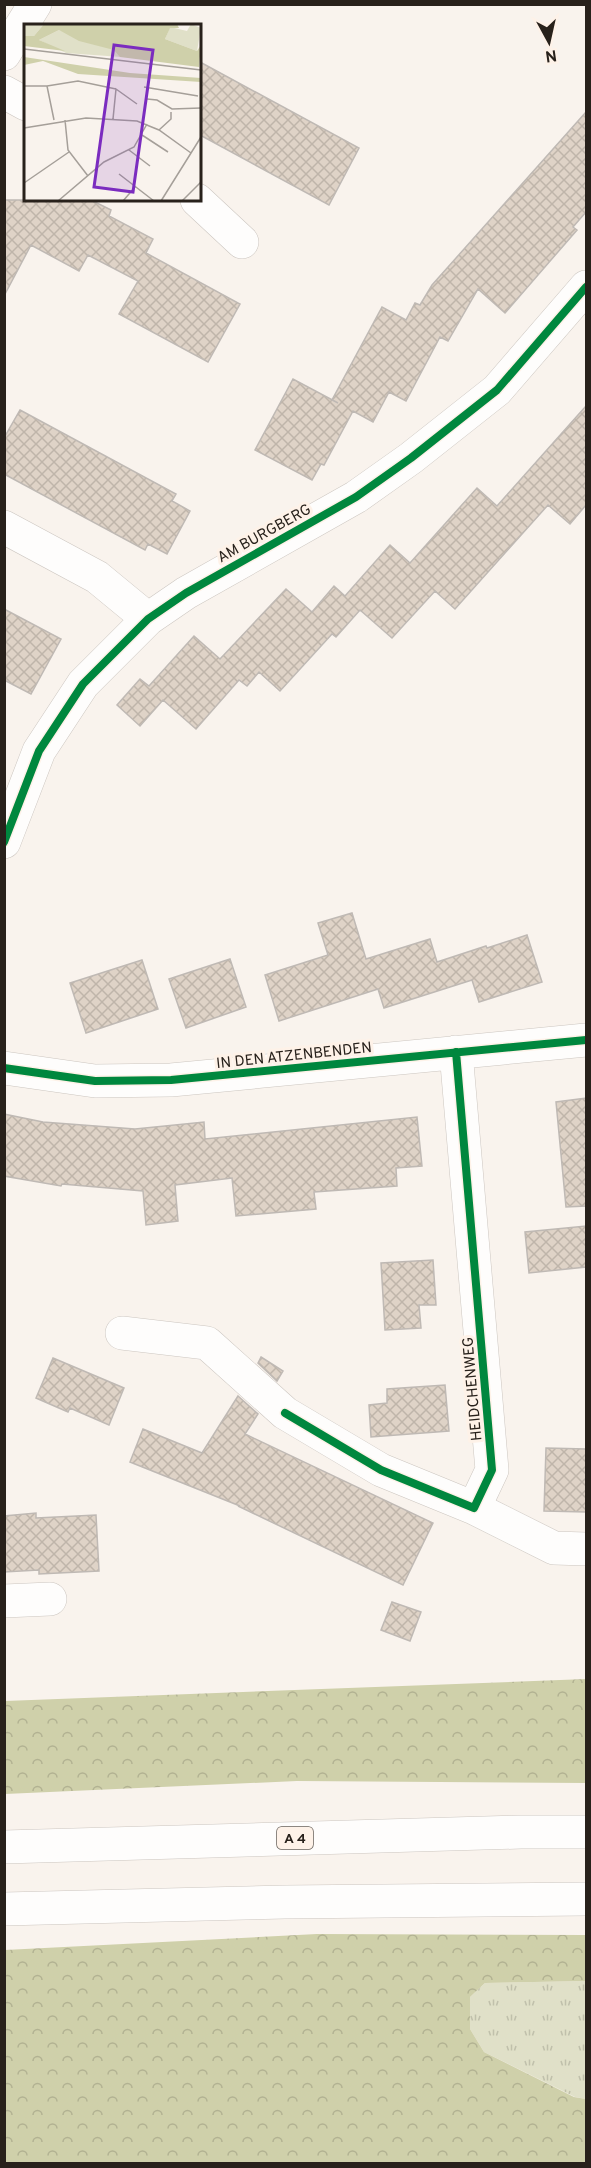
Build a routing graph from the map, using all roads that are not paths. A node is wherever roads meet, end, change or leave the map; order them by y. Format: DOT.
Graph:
graph roads {
  1 [pos="35,4"];
  2 [pos="4,54"];
  3 [pos="4,92"];
  4 [pos="24,103"];
  5 [pos="198,201"];
  6 [pos="242,242"];
  7 [pos="586,287"];
  8 [pos="4,527"];
  9 [pos="148,620"];
  10 [pos="4,842"];
  11 [pos="586,1040"];
  12 [pos="456,1052"];
  13 [pos="4,1068"];
  14 [pos="122,1333"];
  15 [pos="474,1508"];
  16 [pos="586,1549"];
  17 [pos="50,1599"];
  18 [pos="4,1601"];
  19 [pos="586,1832"];
  20 [pos="4,1847"];
  21 [pos="586,1899"];
  22 [pos="4,1909"];
  1 -- 2 [label="main road"];
  3 -- 4 [label="main road"];
  5 -- 6 [label="main road"];
  7 -- 9 [label="main road, AM BURGBERG"];
  8 -- 9 [label="main road"];
  9 -- 10 [label="main road, AM BURGBERG"];
  11 -- 12 [label="main road, IN DEN ATZENBENDEN"];
  12 -- 13 [label="main road, IN DEN ATZENBENDEN"];
  12 -- 15 [label="main road, HEIDCHENWEG"];
  14 -- 15 [label="main road"];
  15 -- 16 [label="main road"];
  17 -- 18 [label="main road"];
  19 -- 20 [label="main road, A 4"];
  21 -- 22 [label="main road"];
}
